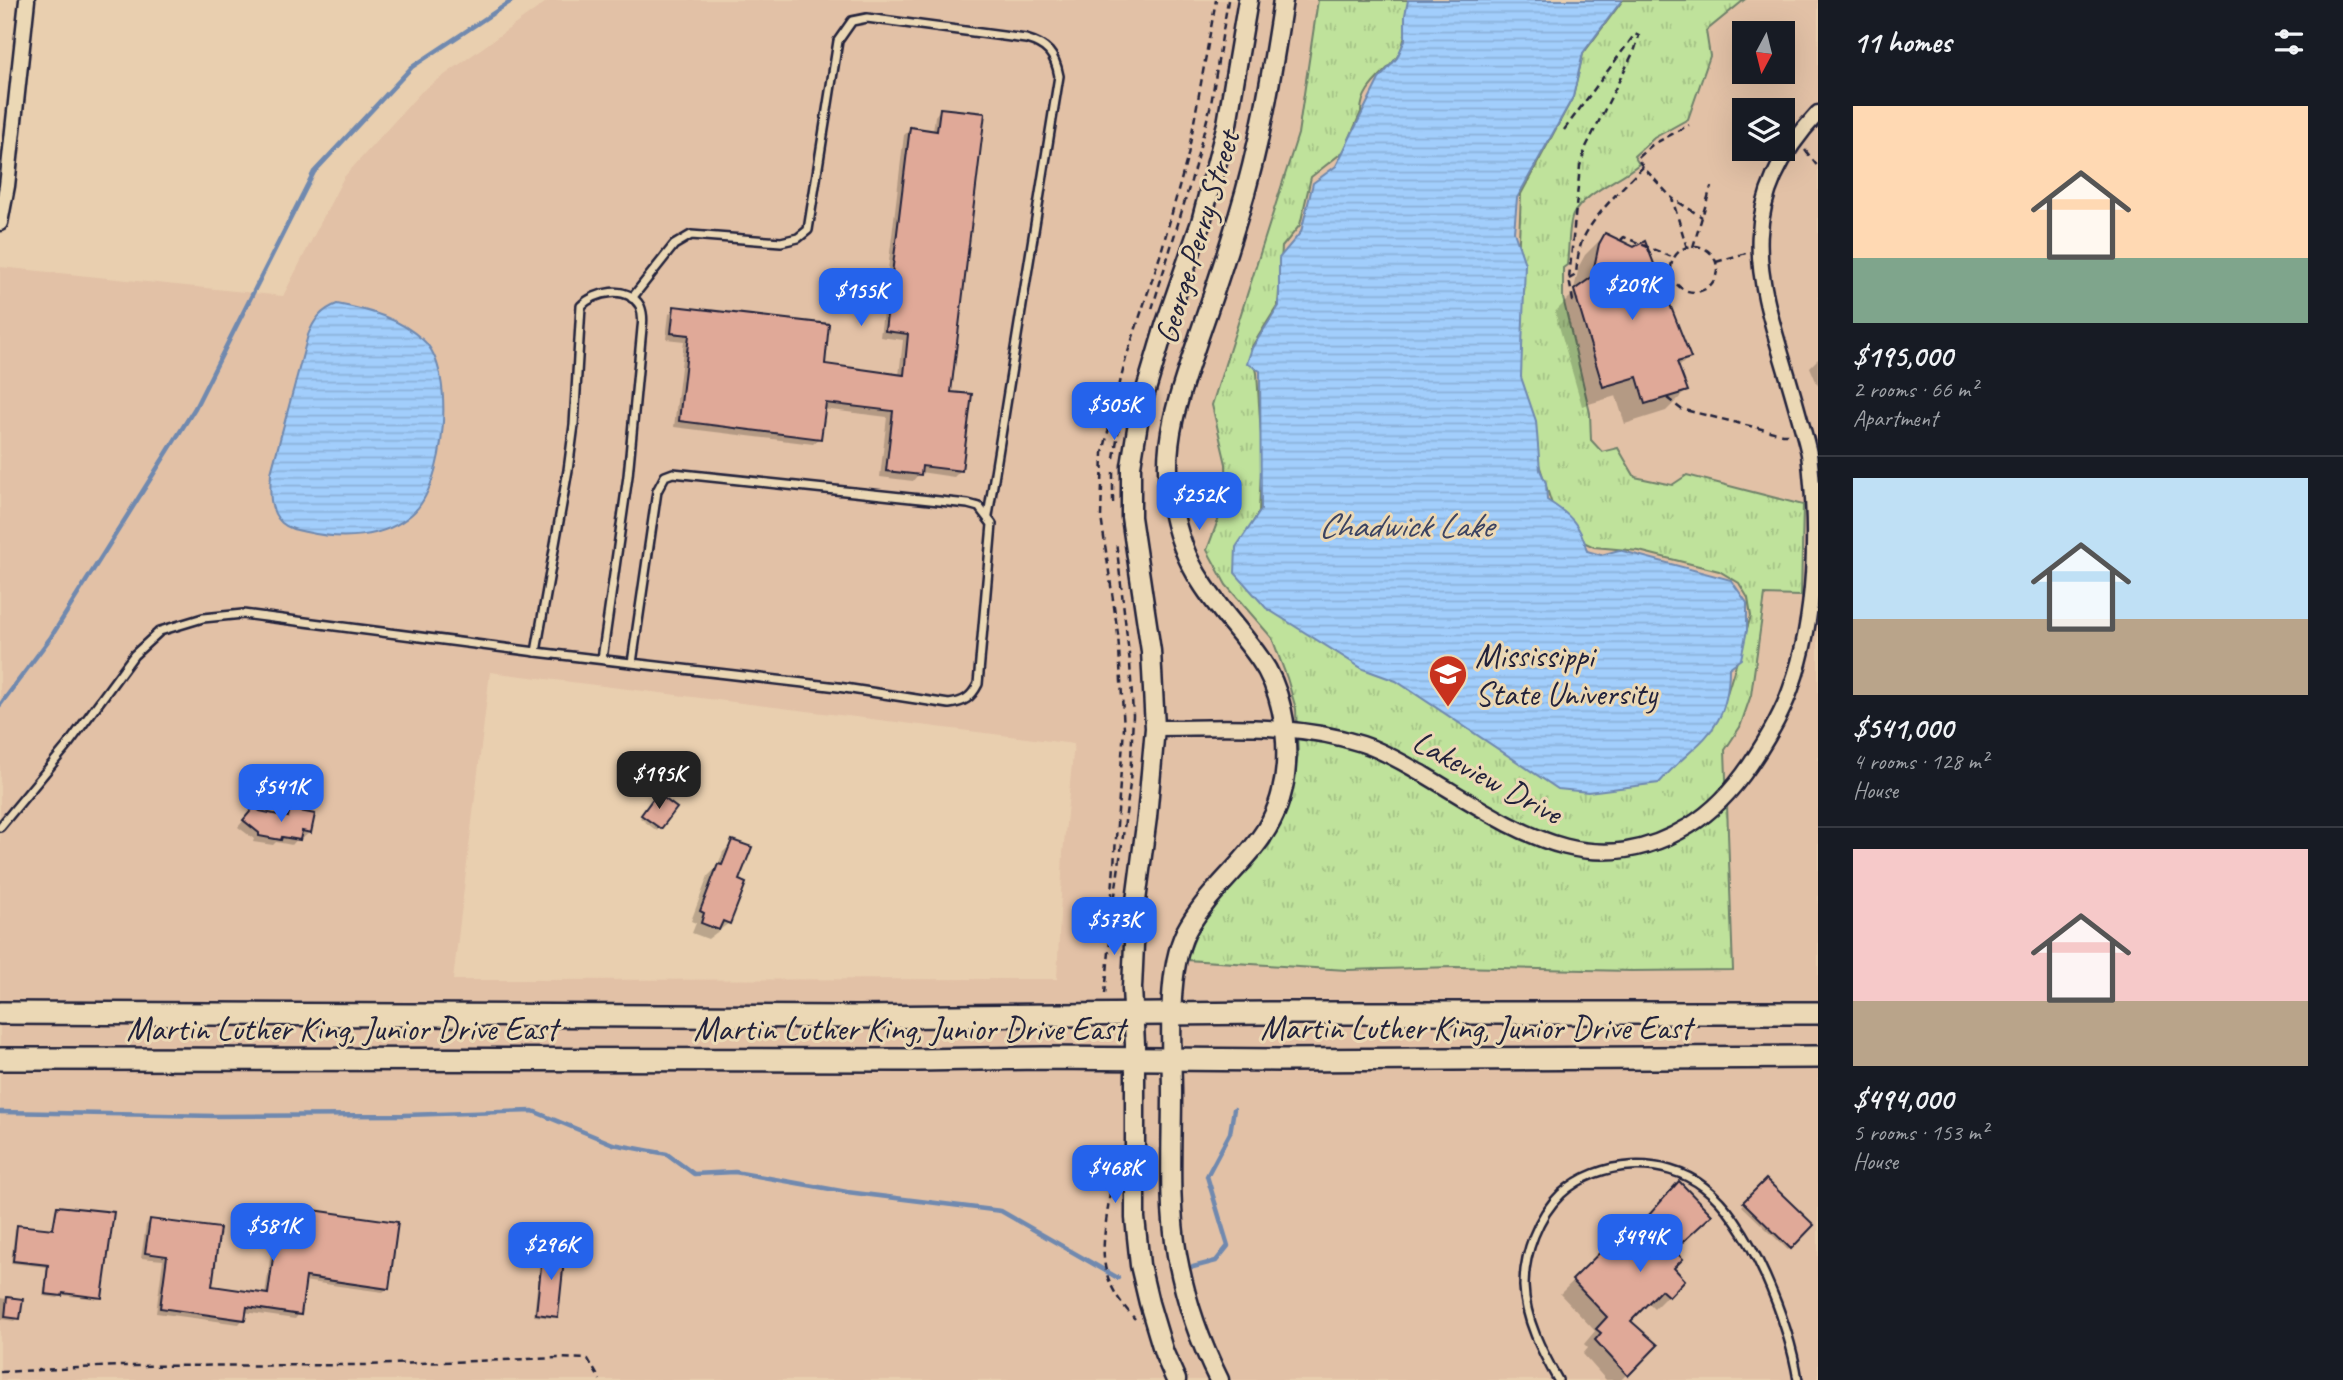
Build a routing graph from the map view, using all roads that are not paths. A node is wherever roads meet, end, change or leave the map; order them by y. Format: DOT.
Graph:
graph roads {
  1 [pos="27,0"];
  2 [pos="1248,0"];
  3 [pos="1283,0"];
  4 [pos="1818,113"];
  5 [pos="0,223"];
  6 [pos="632,298"];
  7 [pos="988,516"];
  8 [pos="536,652"];
  9 [pos="602,659"];
  10 [pos="632,663"];
  11 [pos="1284,727"];
  12 [pos="1155,728"];
  13 [pos="0,827"];
  14 [pos="0,996"];
  15 [pos="0,1013"];
  16 [pos="64,1013"];
  17 [pos="1172,1013"];
  18 [pos="1818,1013"];
  19 [pos="1132,1014"];
  20 [pos="1818,1057"];
  21 [pos="1171,1058"];
  22 [pos="0,1059"];
  23 [pos="1134,1059"];
  24 [pos="1176,1380"];
  25 [pos="1219,1380"];
  26 [pos="1558,1380"];
  27 [pos="1798,1380"];
  1 -- 5 [label="street"];
  2 -- 12 [label="street, George Perry Street"];
  3 -- 11 [label="street, George Perry Street"];
  4 -- 11 [label="street, Lakeview Drive"];
  6 -- 7 [label="lane"];
  6 -- 8 [label="lane"];
  6 -- 9 [label="lane"];
  7 -- 10 [label="lane"];
  7 -- 10 [label="lane"];
  8 -- 9 [label="lane"];
  8 -- 13 [label="lane"];
  9 -- 10 [label="lane"];
  11 -- 12 [label="street, Lakeview Drive"];
  11 -- 17 [label="street, George Perry Street"];
  12 -- 19 [label="street, George Perry Street"];
  14 -- 16 [label="main road"];
  15 -- 16 [label="main road, Martin Luther King, Junior Drive East"];
  16 -- 19 [label="main road, Martin Luther King, Junior Drive East"];
  17 -- 18 [label="main road, Martin Luther King, Junior Drive East"];
  17 -- 19 [label="main road, Martin Luther King, Junior Drive East"];
  17 -- 21 [label="street, George Perry Street"];
  19 -- 23 [label="street, George Perry Street"];
  20 -- 21 [label="main road, Martin Luther King, Junior Drive East"];
  21 -- 23 [label="main road, Martin Luther King, Junior Drive East"];
  21 -- 25 [label="street, George Perry Street"];
  22 -- 23 [label="main road, Martin Luther King, Junior Drive East"];
  23 -- 24 [label="street, George Perry Street"];
  26 -- 27 [label="lane"];
}
